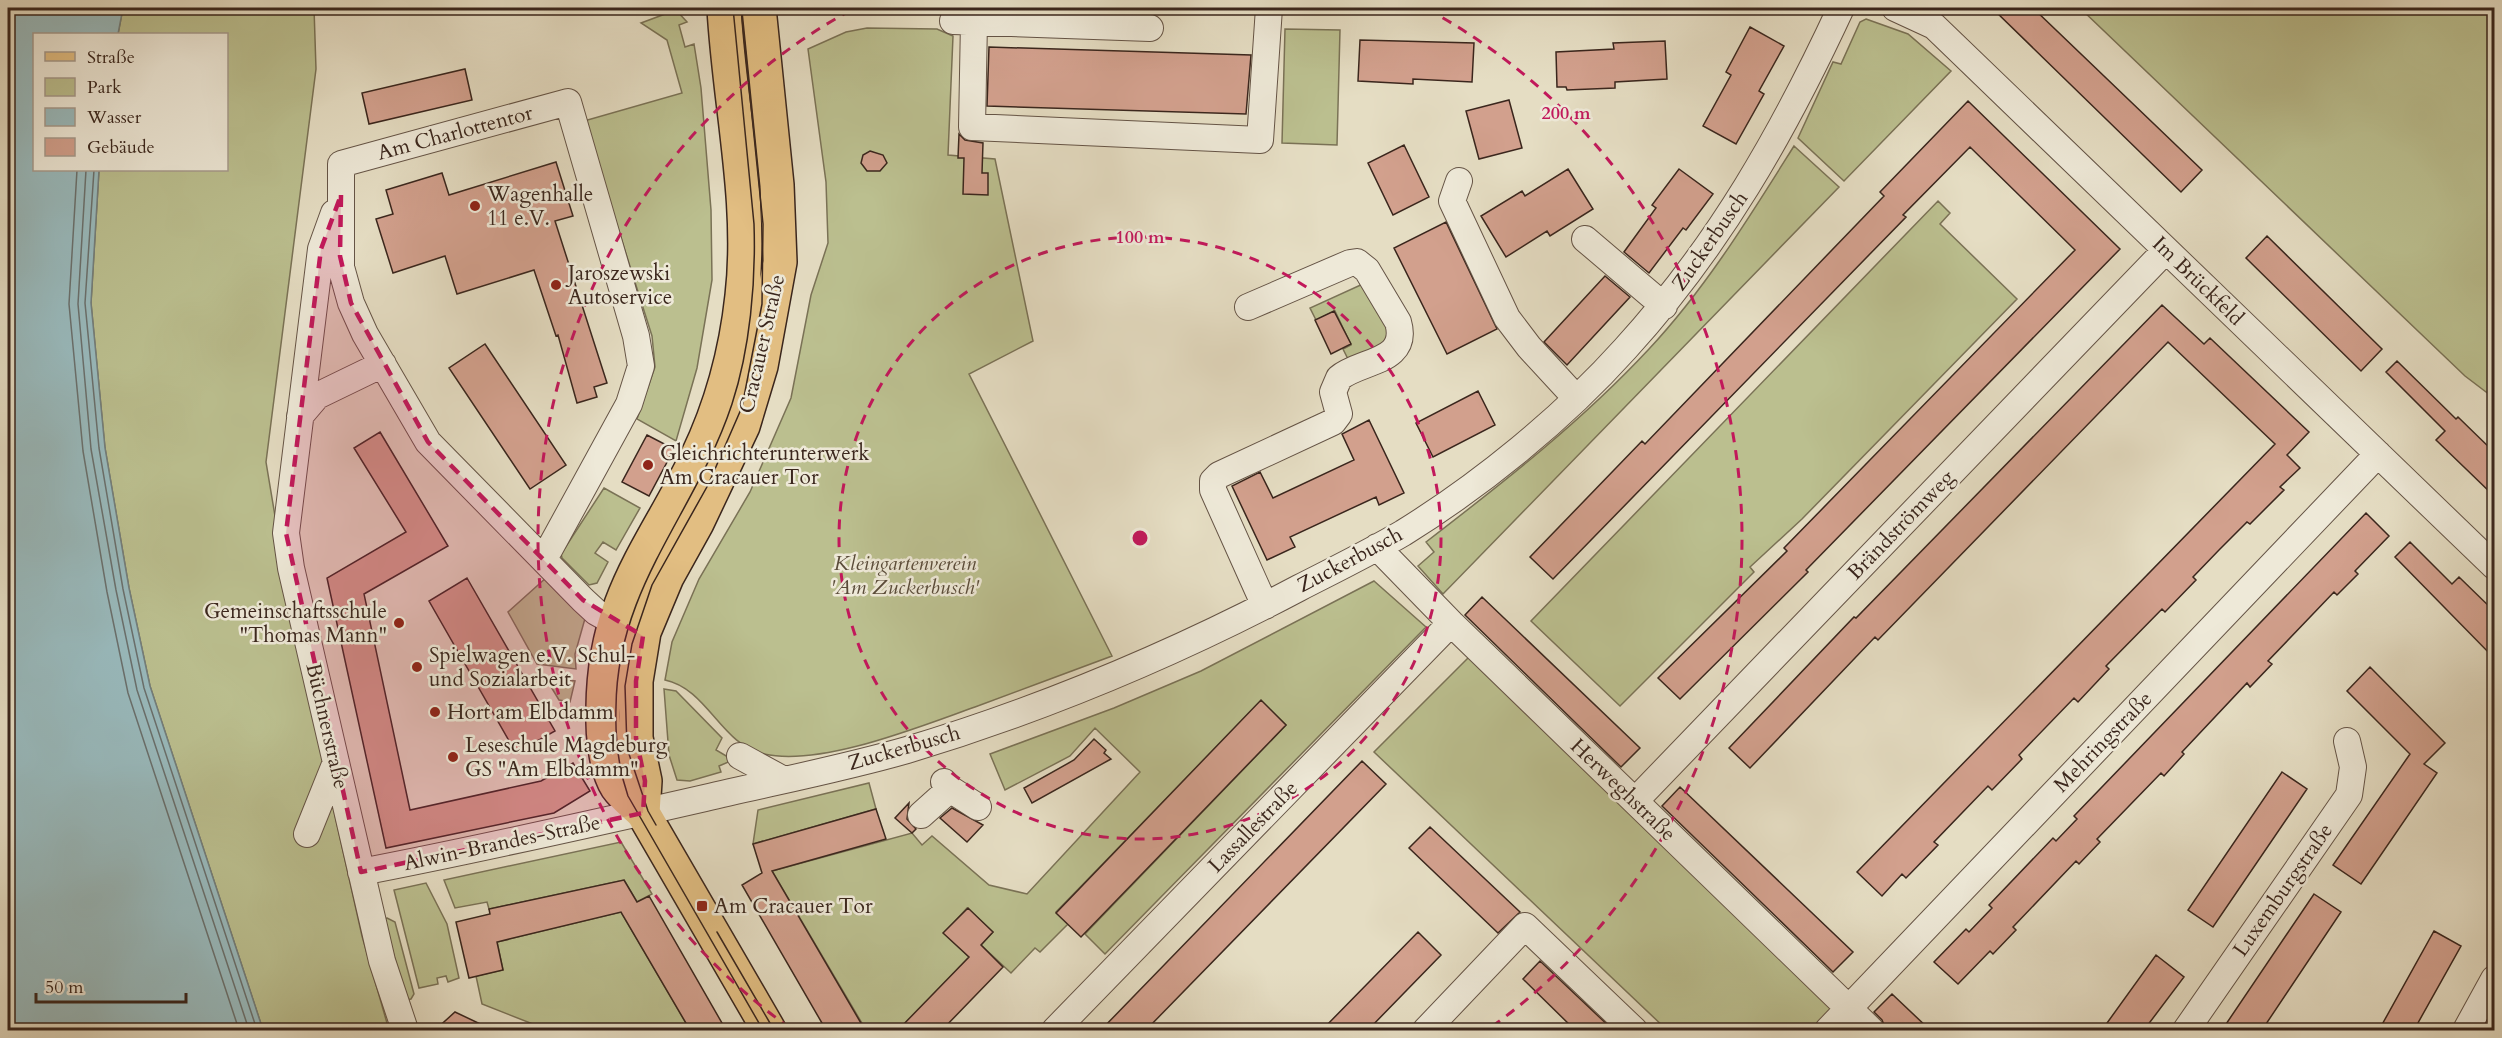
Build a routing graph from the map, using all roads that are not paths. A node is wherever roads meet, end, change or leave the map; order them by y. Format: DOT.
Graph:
graph roads {
  1 [pos="1269,8"];
  2 [pos="1841,8"];
  3 [pos="1895,8"];
  4 [pos="758,15"];
  5 [pos="722,16"];
  6 [pos="1150,28"];
  7 [pos="1459,181"];
  8 [pos="340,195"];
  9 [pos="1585,239"];
  10 [pos="2166,250"];
  11 [pos="1664,306"];
  12 [pos="1248,307"];
  13 [pos="383,364"];
  14 [pos="1576,398"];
  15 [pos="300,416"];
  16 [pos="2378,454"];
  17 [pos="1377,547"];
  18 [pos="543,556"];
  19 [pos="2494,566"];
  20 [pos="1266,606"];
  21 [pos="614,622"];
  22 [pos="1452,623"];
  23 [pos="643,636"];
  24 [pos="2347,741"];
  25 [pos="740,756"];
  26 [pos="336,762"];
  27 [pos="784,780"];
  28 [pos="1635,801"];
  29 [pos="978,807"];
  30 [pos="643,813"];
  31 [pos="921,815"];
  32 [pos="307,834"];
  33 [pos="361,872"];
  34 [pos="2494,979"];
  35 [pos="1849,1009"];
  36 [pos="405,1030"];
  37 [pos="769,1030"];
  38 [pos="1055,1030"];
  39 [pos="1426,1030"];
  40 [pos="1634,1030"];
  41 [pos="1828,1030"];
  42 [pos="1871,1030"];
  43 [pos="2186,1030"];
  44 [pos="2466,1030"];
  1 -- 6 [label="street"];
  2 -- 11 [label="street, Zuckerbusch"];
  3 -- 10 [label="street, Im Brückfeld"];
  4 -- 23 [label="main road, Cracauer Straße"];
  5 -- 21 [label="main road, Cracauer Straße"];
  7 -- 14 [label="street"];
  8 -- 13 [label="street"];
  8 -- 15 [label="street, Büchnerstraße"];
  8 -- 18 [label="street, Am Charlottentor"];
  9 -- 11 [label="street"];
  10 -- 16 [label="street, Im Brückfeld"];
  10 -- 28 [label="street, Brändströmweg"];
  11 -- 14 [label="street, Zuckerbusch"];
  12 -- 20 [label="street"];
  13 -- 15 [label="street"];
  13 -- 18 [label="street"];
  14 -- 17 [label="street, Zuckerbusch"];
  15 -- 26 [label="street, Büchnerstraße"];
  16 -- 19 [label="street, Im Brückfeld"];
  16 -- 35 [label="street, Mehringstraße"];
  17 -- 20 [label="street, Zuckerbusch"];
  17 -- 22 [label="street, Herweghstraße"];
  18 -- 21 [label="street"];
  20 -- 27 [label="street, Zuckerbusch"];
  21 -- 23 [label="street"];
  21 -- 30 [label="main road, Cracauer Straße"];
  22 -- 28 [label="street, Herweghstraße"];
  22 -- 38 [label="street, Lassallestraße"];
  23 -- 30 [label="main road, Cracauer Straße"];
  24 -- 43 [label="street, Luxemburgstraße"];
  25 -- 27 [label="street"];
  26 -- 32 [label="street"];
  26 -- 33 [label="street, Büchnerstraße"];
  27 -- 30 [label="street, Zuckerbusch"];
  28 -- 35 [label="street, Herweghstraße"];
  29 -- 31 [label="street"];
  30 -- 33 [label="street, Alwin-Brandes-Straße"];
  30 -- 37 [label="main road, Cracauer Straße"];
  33 -- 36 [label="street, Büchnerstraße"];
  34 -- 44 [label="street"];
  35 -- 41 [label="street, Mehringstraße"];
  35 -- 42 [label="street, Herweghstraße"];
  39 -- 40 [label="street"];
}
